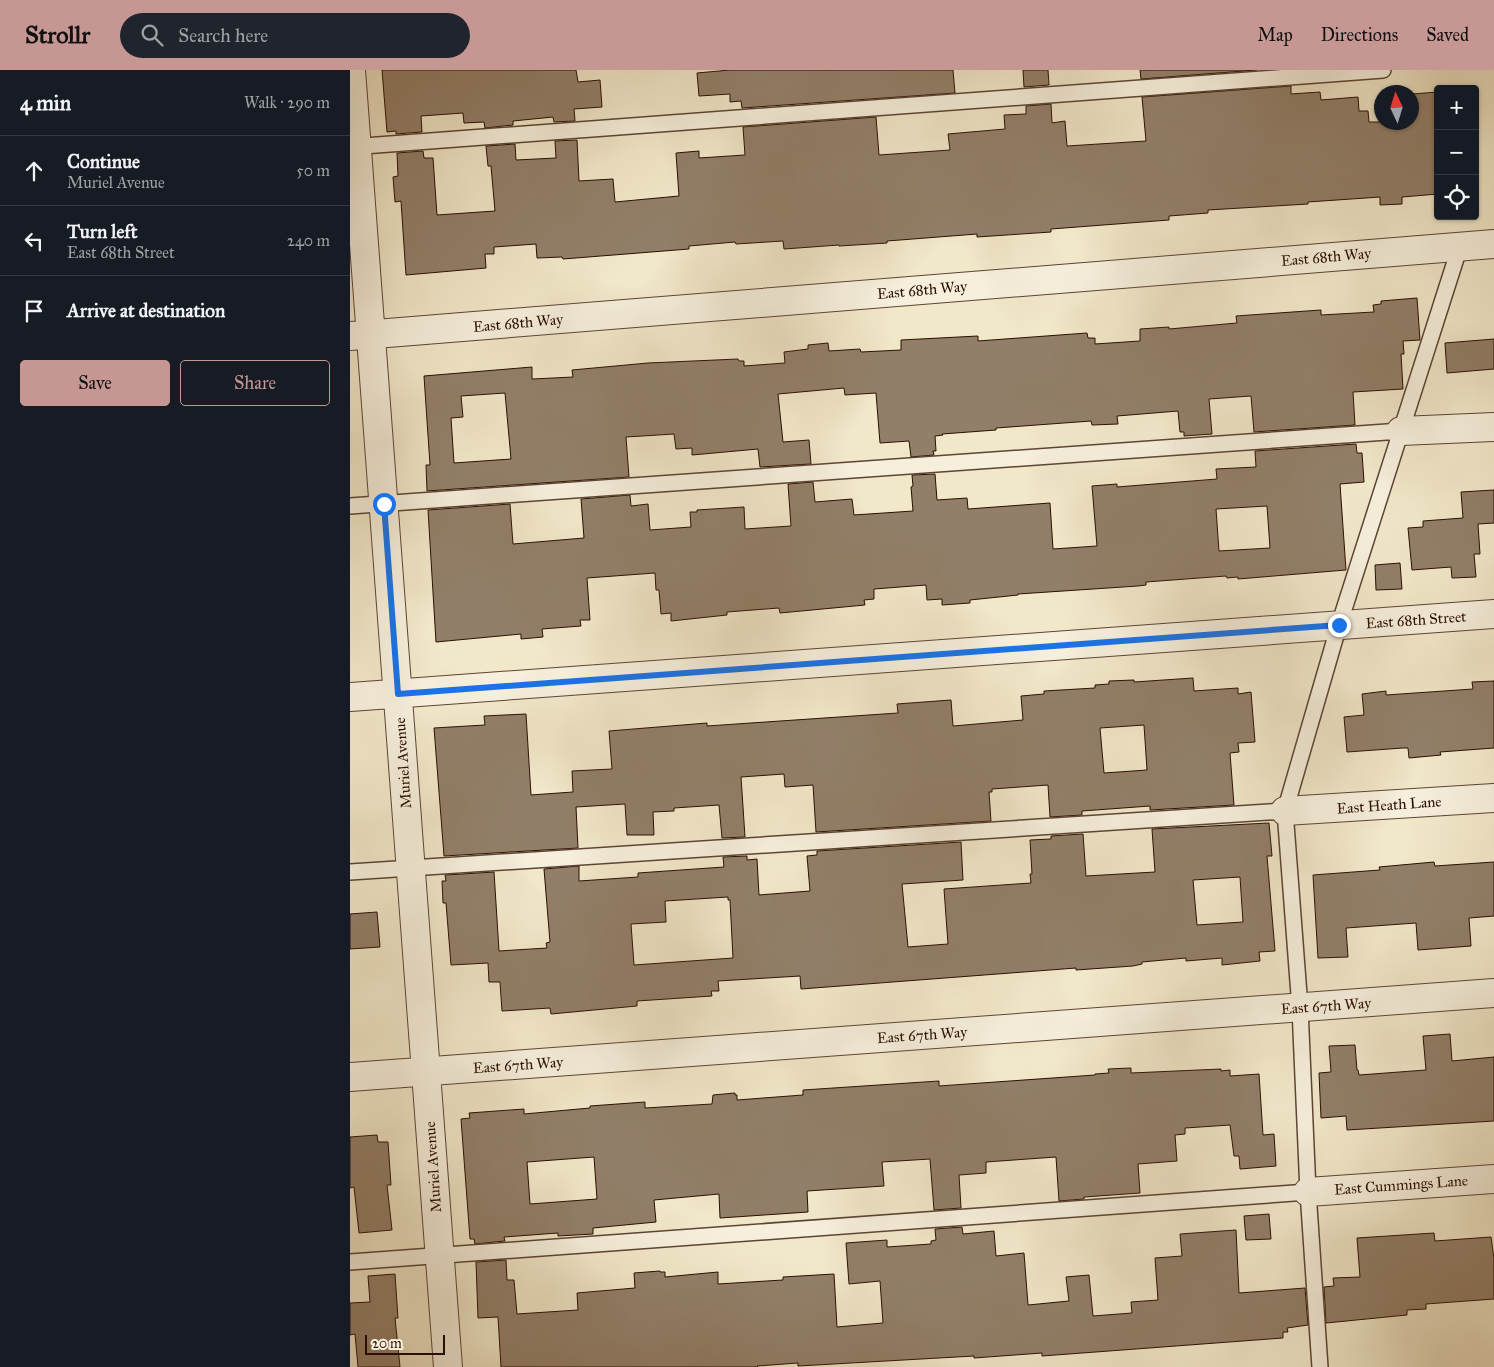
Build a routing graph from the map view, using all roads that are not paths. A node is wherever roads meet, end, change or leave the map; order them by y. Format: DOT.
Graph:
graph roads {
  1 [pos="351,70"];
  2 [pos="1383,70"];
  3 [pos="354,147"];
  4 [pos="1494,244"];
  5 [pos="1460,246"];
  6 [pos="360,335"];
  7 [pos="1494,427"];
  8 [pos="1401,430"];
  9 [pos="384,504"];
  10 [pos="350,506"];
  11 [pos="1494,614"];
  12 [pos="1339,625"];
  13 [pos="398,694"];
  14 [pos="350,697"];
  15 [pos="1494,798"];
  16 [pos="1285,811"];
  17 [pos="411,868"];
  18 [pos="350,872"];
  19 [pos="1494,994"];
  20 [pos="1300,1008"];
  21 [pos="426,1071"];
  22 [pos="350,1077"];
  23 [pos="1494,1179"];
  24 [pos="1308,1192"];
  25 [pos="440,1255"];
  26 [pos="350,1262"];
  27 [pos="448,1367"];
  28 [pos="1320,1367"];
  1 -- 3 [label="street, Muriel Avenue"];
  2 -- 3 [label="lane"];
  3 -- 6 [label="street, Muriel Avenue"];
  4 -- 5 [label="street, East 68th Way"];
  5 -- 6 [label="street, East 68th Way"];
  5 -- 8 [label="lane"];
  6 -- 9 [label="street, Muriel Avenue"];
  7 -- 8 [label="street"];
  8 -- 9 [label="lane"];
  8 -- 12 [label="lane"];
  9 -- 10 [label="lane"];
  9 -- 13 [label="street, Muriel Avenue"];
  11 -- 12 [label="street, East 68th Street"];
  12 -- 13 [label="street, East 68th Street"];
  12 -- 16 [label="lane"];
  13 -- 14 [label="street, East 68th Street"];
  13 -- 17 [label="street, Muriel Avenue"];
  15 -- 16 [label="street, East Heath Lane"];
  16 -- 17 [label="lane"];
  16 -- 20 [label="lane"];
  17 -- 18 [label="lane"];
  17 -- 21 [label="street, Muriel Avenue"];
  19 -- 20 [label="street, East 67th Way"];
  20 -- 21 [label="street, East 67th Way"];
  20 -- 24 [label="lane"];
  21 -- 22 [label="street, East 67th Way"];
  21 -- 25 [label="street, Muriel Avenue"];
  23 -- 24 [label="street, East Cummings Lane"];
  24 -- 25 [label="lane"];
  24 -- 28 [label="lane"];
  25 -- 26 [label="lane"];
  25 -- 27 [label="street, Muriel Avenue"];
}
